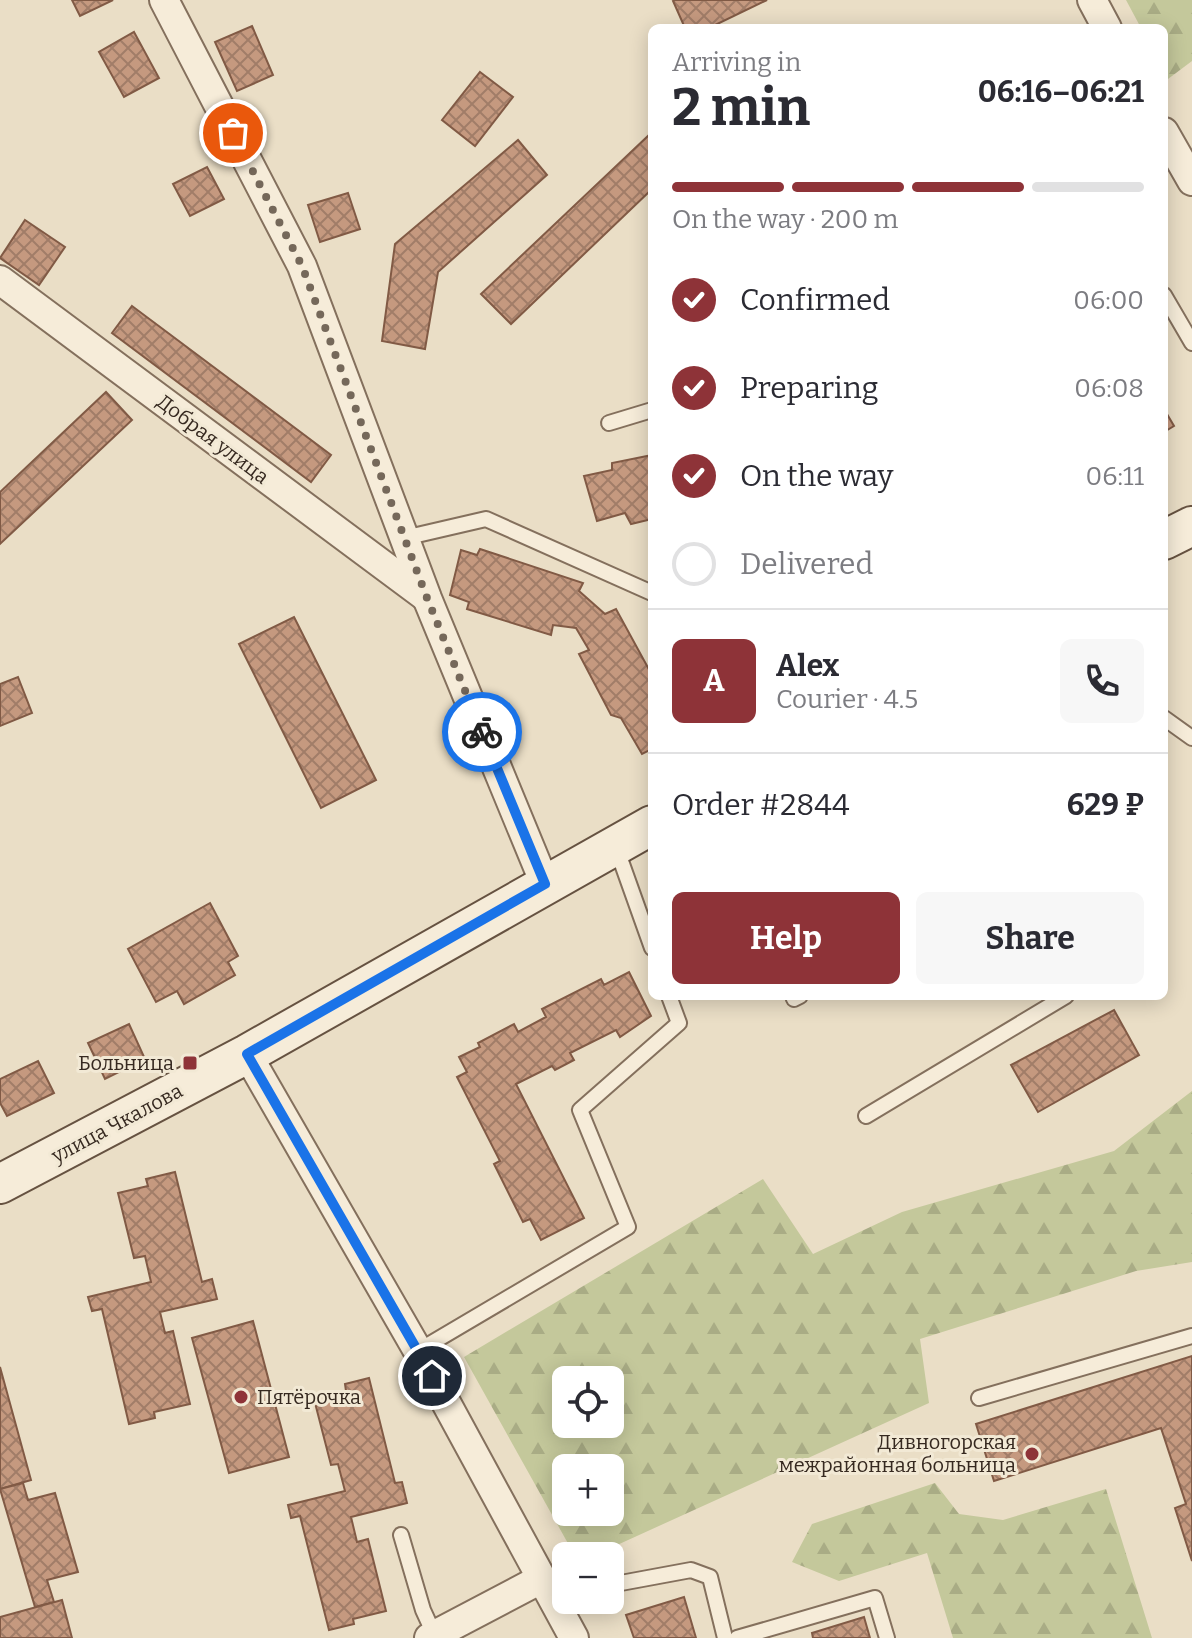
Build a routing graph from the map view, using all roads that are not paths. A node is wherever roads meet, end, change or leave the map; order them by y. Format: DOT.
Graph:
graph roads {
  1 [pos="164,0"];
  2 [pos="1092,0"];
  3 [pos="1105,24"];
  4 [pos="1168,139"];
  5 [pos="1192,181"];
  6 [pos="0,280"];
  7 [pos="1168,302"];
  8 [pos="1192,343"];
  9 [pos="648,411"];
  10 [pos="609,423"];
  11 [pos="1192,526"];
  12 [pos="404,538"];
  13 [pos="1168,538"];
  14 [pos="648,591"];
  15 [pos="427,598"];
  16 [pos="1168,721"];
  17 [pos="1192,738"];
  18 [pos="648,827"];
  19 [pos="615,847"];
  20 [pos="545,884"];
  21 [pos="648,937"];
  22 [pos="670,1000"];
  23 [pos="1059,1000"];
  24 [pos="247,1054"];
  25 [pos="866,1116"];
  26 [pos="0,1184"];
  27 [pos="1192,1336"];
  28 [pos="418,1351"];
  29 [pos="979,1398"];
  30 [pos="401,1535"];
  31 [pos="624,1582"];
  32 [pos="552,1589"];
  33 [pos="552,1594"];
  34 [pos="563,1614"];
  35 [pos="432,1636"];
  36 [pos="574,1638"];
  37 [pos="725,1638"];
  38 [pos="737,1638"];
  39 [pos="887,1638"];
  1 -- 12 [label="street"];
  2 -- 3 [label="street"];
  4 -- 5 [label="street"];
  6 -- 15 [label="street, Добрая улица"];
  7 -- 8 [label="lane"];
  9 -- 10 [label="lane"];
  11 -- 13 [label="main road"];
  12 -- 14 [label="lane"];
  12 -- 15 [label="street"];
  15 -- 20 [label="street"];
  16 -- 17 [label="lane"];
  18 -- 19 [label="main road, улица Чкалова"];
  19 -- 20 [label="main road, улица Чкалова"];
  19 -- 21 [label="lane"];
  20 -- 24 [label="main road, улица Чкалова"];
  22 -- 28 [label="lane"];
  23 -- 25 [label="lane"];
  24 -- 26 [label="main road, улица Чкалова"];
  24 -- 28 [label="street"];
  27 -- 29 [label="lane"];
  28 -- 32 [label="street"];
  30 -- 35 [label="lane"];
  31 -- 37 [label="lane"];
  33 -- 35 [label="street"];
  34 -- 36 [label="street"];
  38 -- 39 [label="lane"];
}
